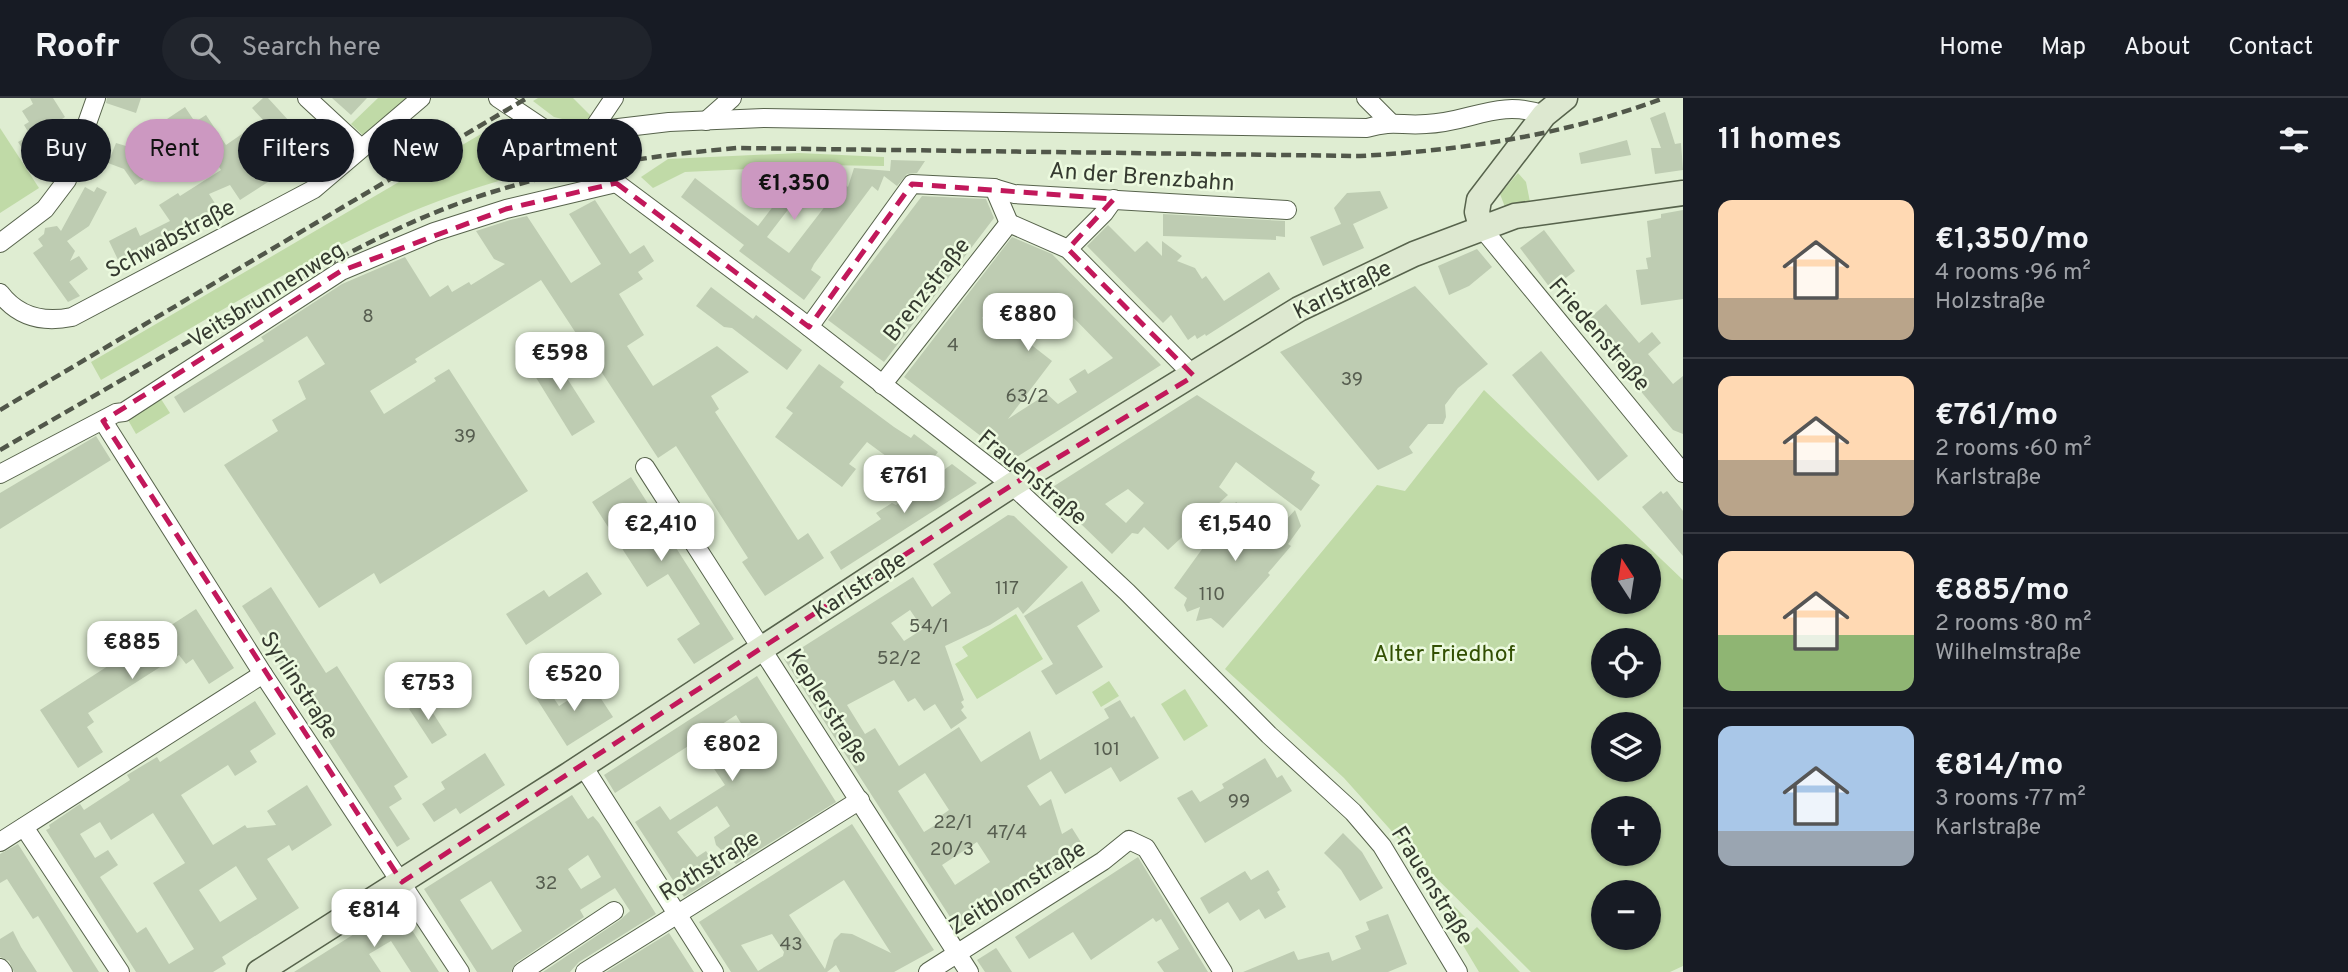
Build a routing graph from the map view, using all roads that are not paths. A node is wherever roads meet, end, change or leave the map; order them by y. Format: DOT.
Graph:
graph roads {
  1 [pos="96,98"];
  2 [pos="307,98"];
  3 [pos="421,98"];
  4 [pos="498,98"];
  5 [pos="614,98"];
  6 [pos="732,98"];
  7 [pos="1366,98"];
  8 [pos="1565,98"];
  9 [pos="1544,115"];
  10 [pos="530,119"];
  11 [pos="601,119"];
  12 [pos="706,121"];
  13 [pos="1389,121"];
  14 [pos="642,127"];
  15 [pos="361,148"];
  16 [pos="596,182"];
  17 [pos="614,182"];
  18 [pos="994,188"];
  19 [pos="1683,193"];
  20 [pos="1114,199"];
  21 [pos="1287,210"];
  22 [pos="1009,223"];
  23 [pos="1481,227"];
  24 [pos="0,243"];
  25 [pos="1068,249"];
  26 [pos="0,292"];
  27 [pos="809,327"];
  28 [pos="1194,376"];
  29 [pos="882,385"];
  30 [pos="103,421"];
  31 [pos="1679,463"];
  32 [pos="645,467"];
  33 [pos="0,474"];
  34 [pos="1012,485"];
  35 [pos="761,650"];
  36 [pos="263,674"];
  37 [pos="583,766"];
  38 [pos="860,800"];
  39 [pos="24,827"];
  40 [pos="0,842"];
  41 [pos="402,882"];
  42 [pos="614,911"];
  43 [pos="678,914"];
  44 [pos="958,953"];
  45 [pos="273,968"];
  46 [pos="1451,970"];
  47 [pos="120,972"];
  48 [pos="460,972"];
  49 [pos="522,972"];
  50 [pos="585,972"];
  51 [pos="714,972"];
  52 [pos="928,972"];
  53 [pos="969,972"];
  54 [pos="1223,972"];
  1 -- 24 [label="street"];
  2 -- 15 [label="street"];
  3 -- 15 [label="street, Schwabstraße"];
  4 -- 10 [label="street, Frauenstraße"];
  5 -- 11 [label="street"];
  6 -- 12 [label="street"];
  7 -- 13 [label="street"];
  8 -- 9 [label="main road"];
  9 -- 13 [label="street"];
  9 -- 23 [label="main road"];
  12 -- 13 [label="street"];
  12 -- 14 [label="street"];
  15 -- 26 [label="street, Schwabstraße"];
  16 -- 30 [label="street, Veitsbrunnenweg"];
  17 -- 27 [label="street, Frauenstraße"];
  18 -- 20 [label="street, An der Brenzbahn"];
  18 -- 22 [label="street"];
  18 -- 27 [label="street, An der Brenzbahn"];
  19 -- 23 [label="main road, Karlstraße"];
  20 -- 21 [label="street, An der Brenzbahn"];
  20 -- 25 [label="street"];
  22 -- 25 [label="street"];
  22 -- 29 [label="street, Brenzstraße"];
  23 -- 28 [label="main road, Karlstraße"];
  23 -- 31 [label="street, Friedenstraße"];
  25 -- 28 [label="street"];
  27 -- 29 [label="street, Frauenstraße"];
  28 -- 34 [label="main road, Karlstraße"];
  29 -- 34 [label="street, Frauenstraße"];
  30 -- 33 [label="street, Veitsbrunnenweg"];
  30 -- 36 [label="street, Syrlinstraße"];
  32 -- 35 [label="street, Keplerstraße"];
  34 -- 35 [label="main road, Karlstraße"];
  34 -- 46 [label="street, Frauenstraße"];
  35 -- 37 [label="main road, Karlstraße"];
  35 -- 38 [label="street, Keplerstraße"];
  36 -- 39 [label="street"];
  36 -- 41 [label="street, Syrlinstraße"];
  37 -- 41 [label="main road, Karlstraße"];
  37 -- 43 [label="street"];
  38 -- 43 [label="street, Rothstraße"];
  38 -- 44 [label="street, Keplerstraße"];
  39 -- 40 [label="street"];
  39 -- 47 [label="street"];
  41 -- 45 [label="main road, Karlstraße"];
  41 -- 48 [label="street, Syrlinstraße"];
  42 -- 49 [label="street"];
  43 -- 50 [label="street, Rothstraße"];
  43 -- 51 [label="street"];
  44 -- 52 [label="street, Zeitblomstraße"];
  44 -- 53 [label="street, Keplerstraße"];
  44 -- 54 [label="street, Zeitblomstraße"];
}
